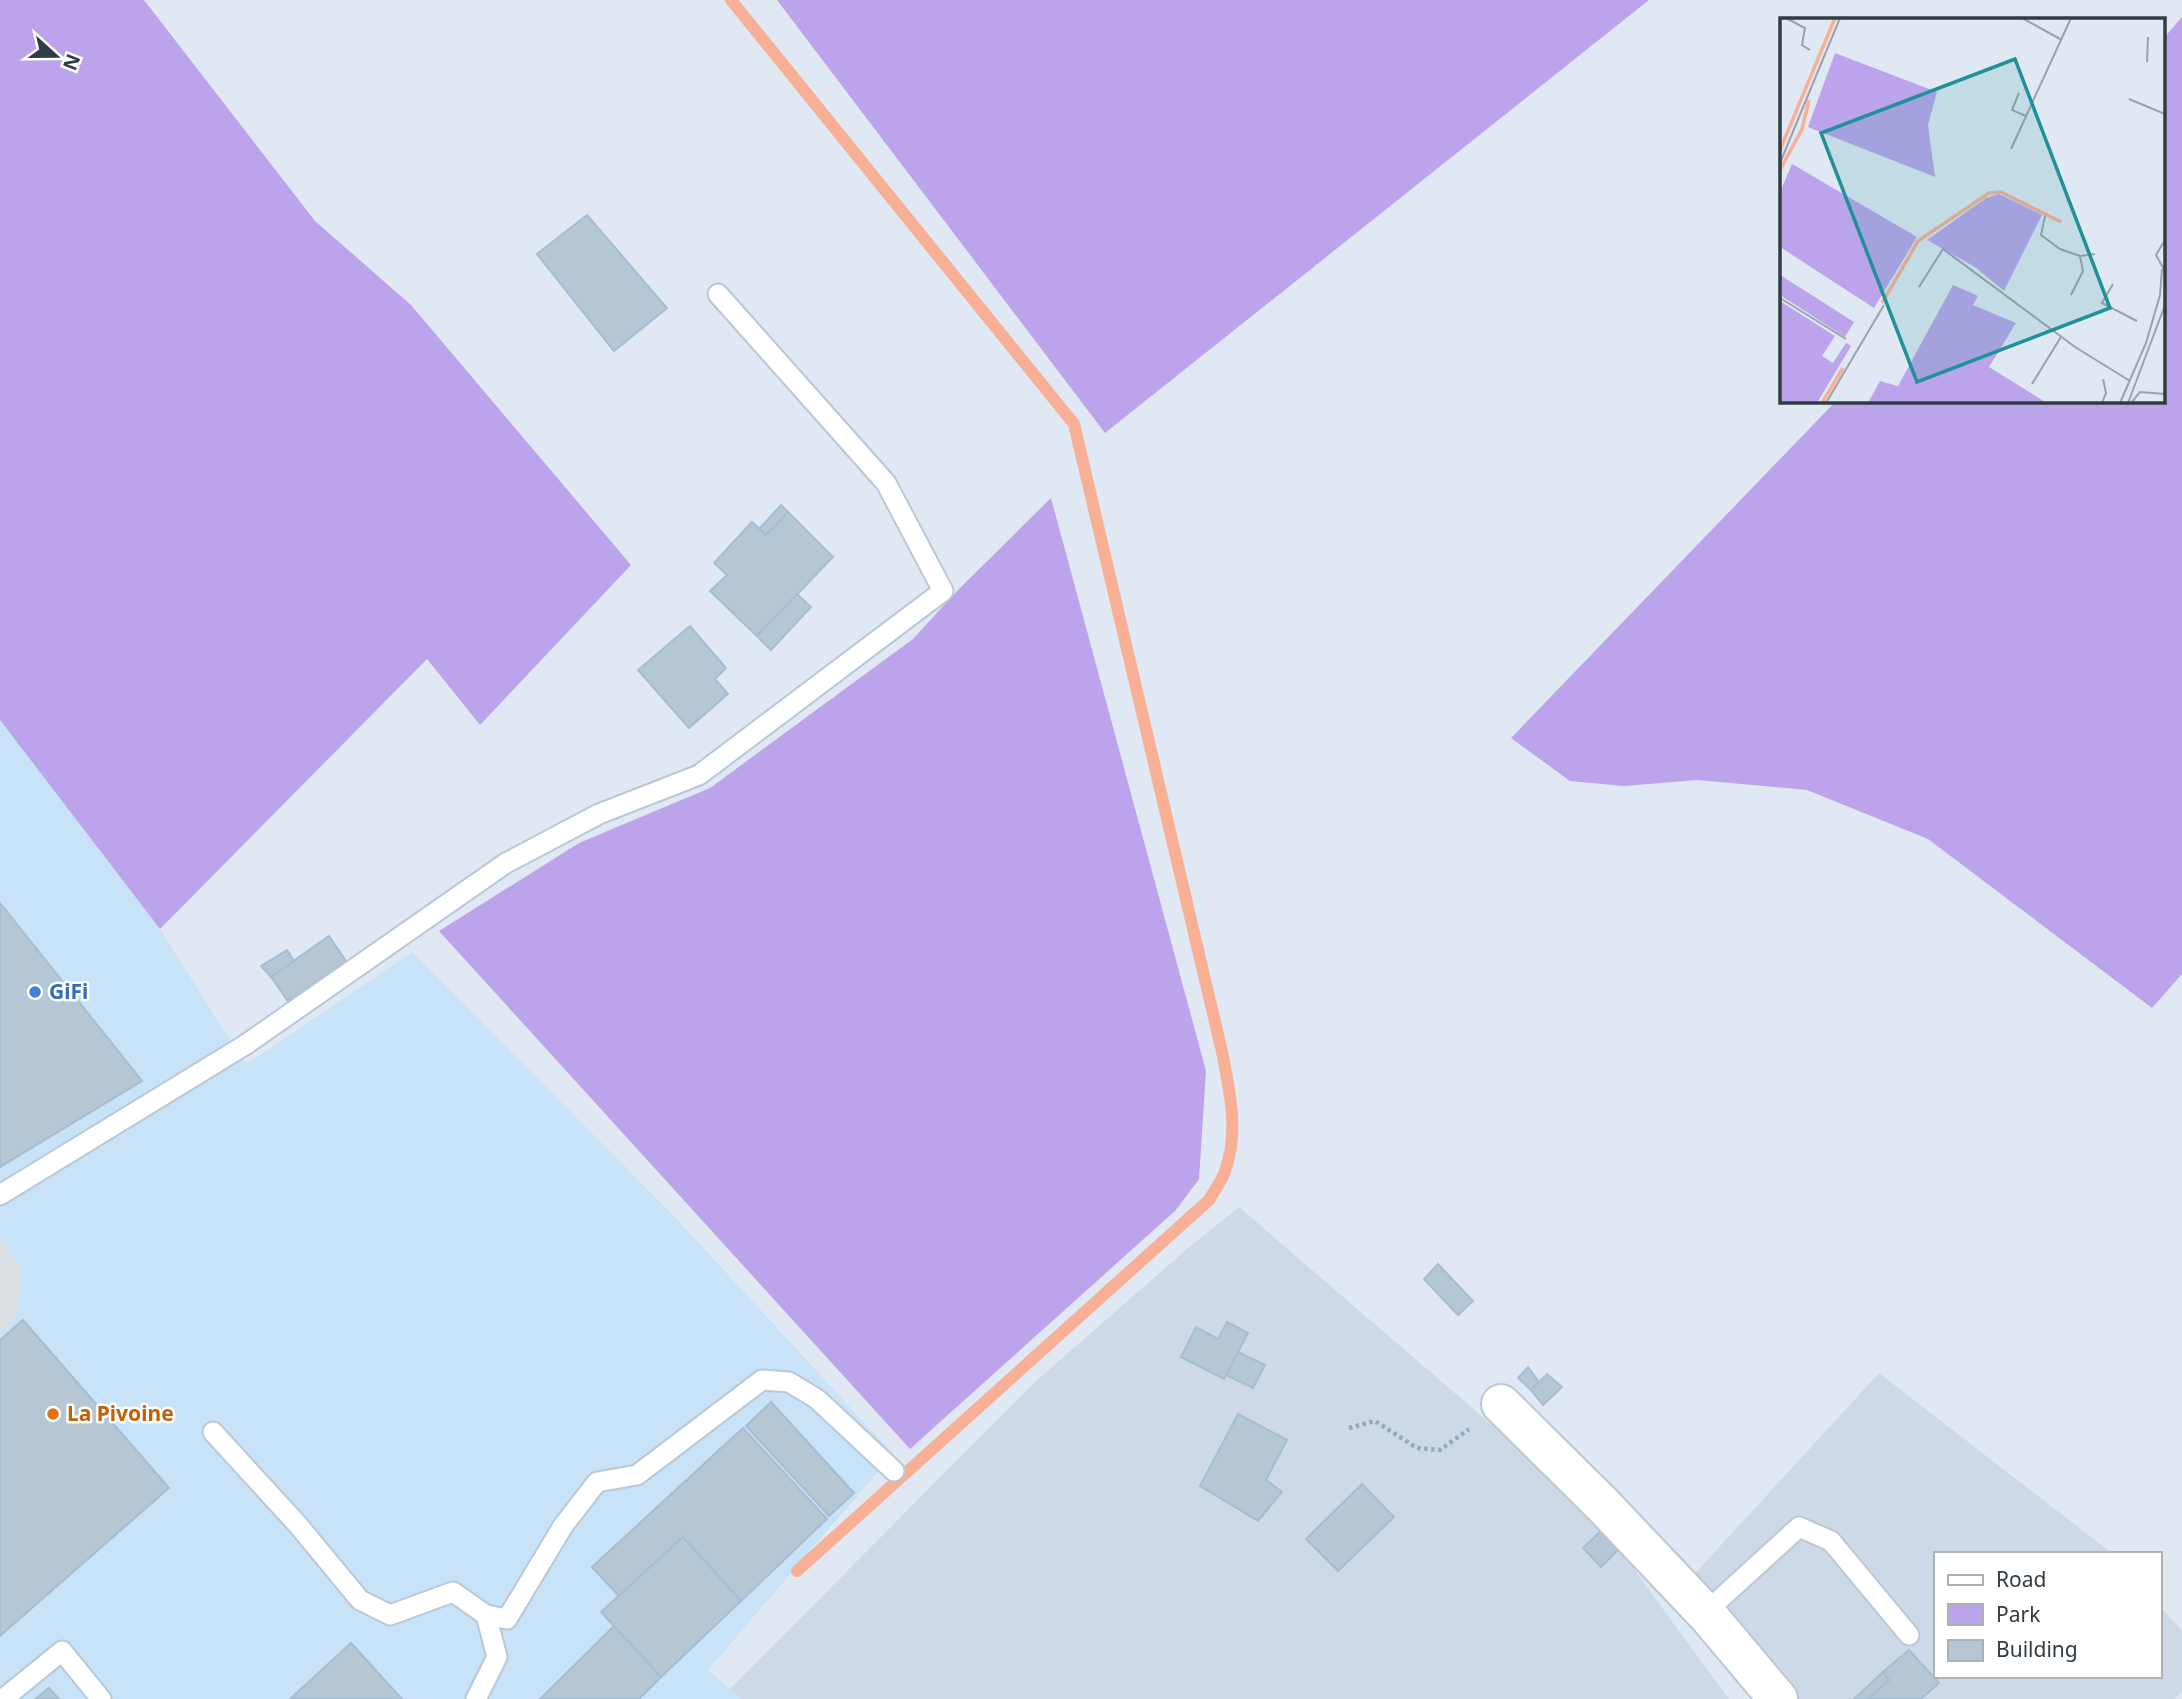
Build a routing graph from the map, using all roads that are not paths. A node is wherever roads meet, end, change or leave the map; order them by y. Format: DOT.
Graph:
graph roads {
  1 [pos="718,294"];
  2 [pos="0,1195"];
  3 [pos="1501,1404"];
  4 [pos="213,1432"];
  5 [pos="894,1471"];
  6 [pos="486,1615"];
  7 [pos="1710,1618"];
  8 [pos="1909,1635"];
  9 [pos="3,1699"];
  10 [pos="101,1699"];
  11 [pos="476,1699"];
  12 [pos="1778,1699"];
  1 -- 2 [label="lane"];
  3 -- 7 [label="street"];
  4 -- 6 [label="lane"];
  5 -- 6 [label="lane"];
  6 -- 11 [label="lane"];
  7 -- 8 [label="lane"];
  7 -- 12 [label="street"];
  9 -- 10 [label="lane"];
}
